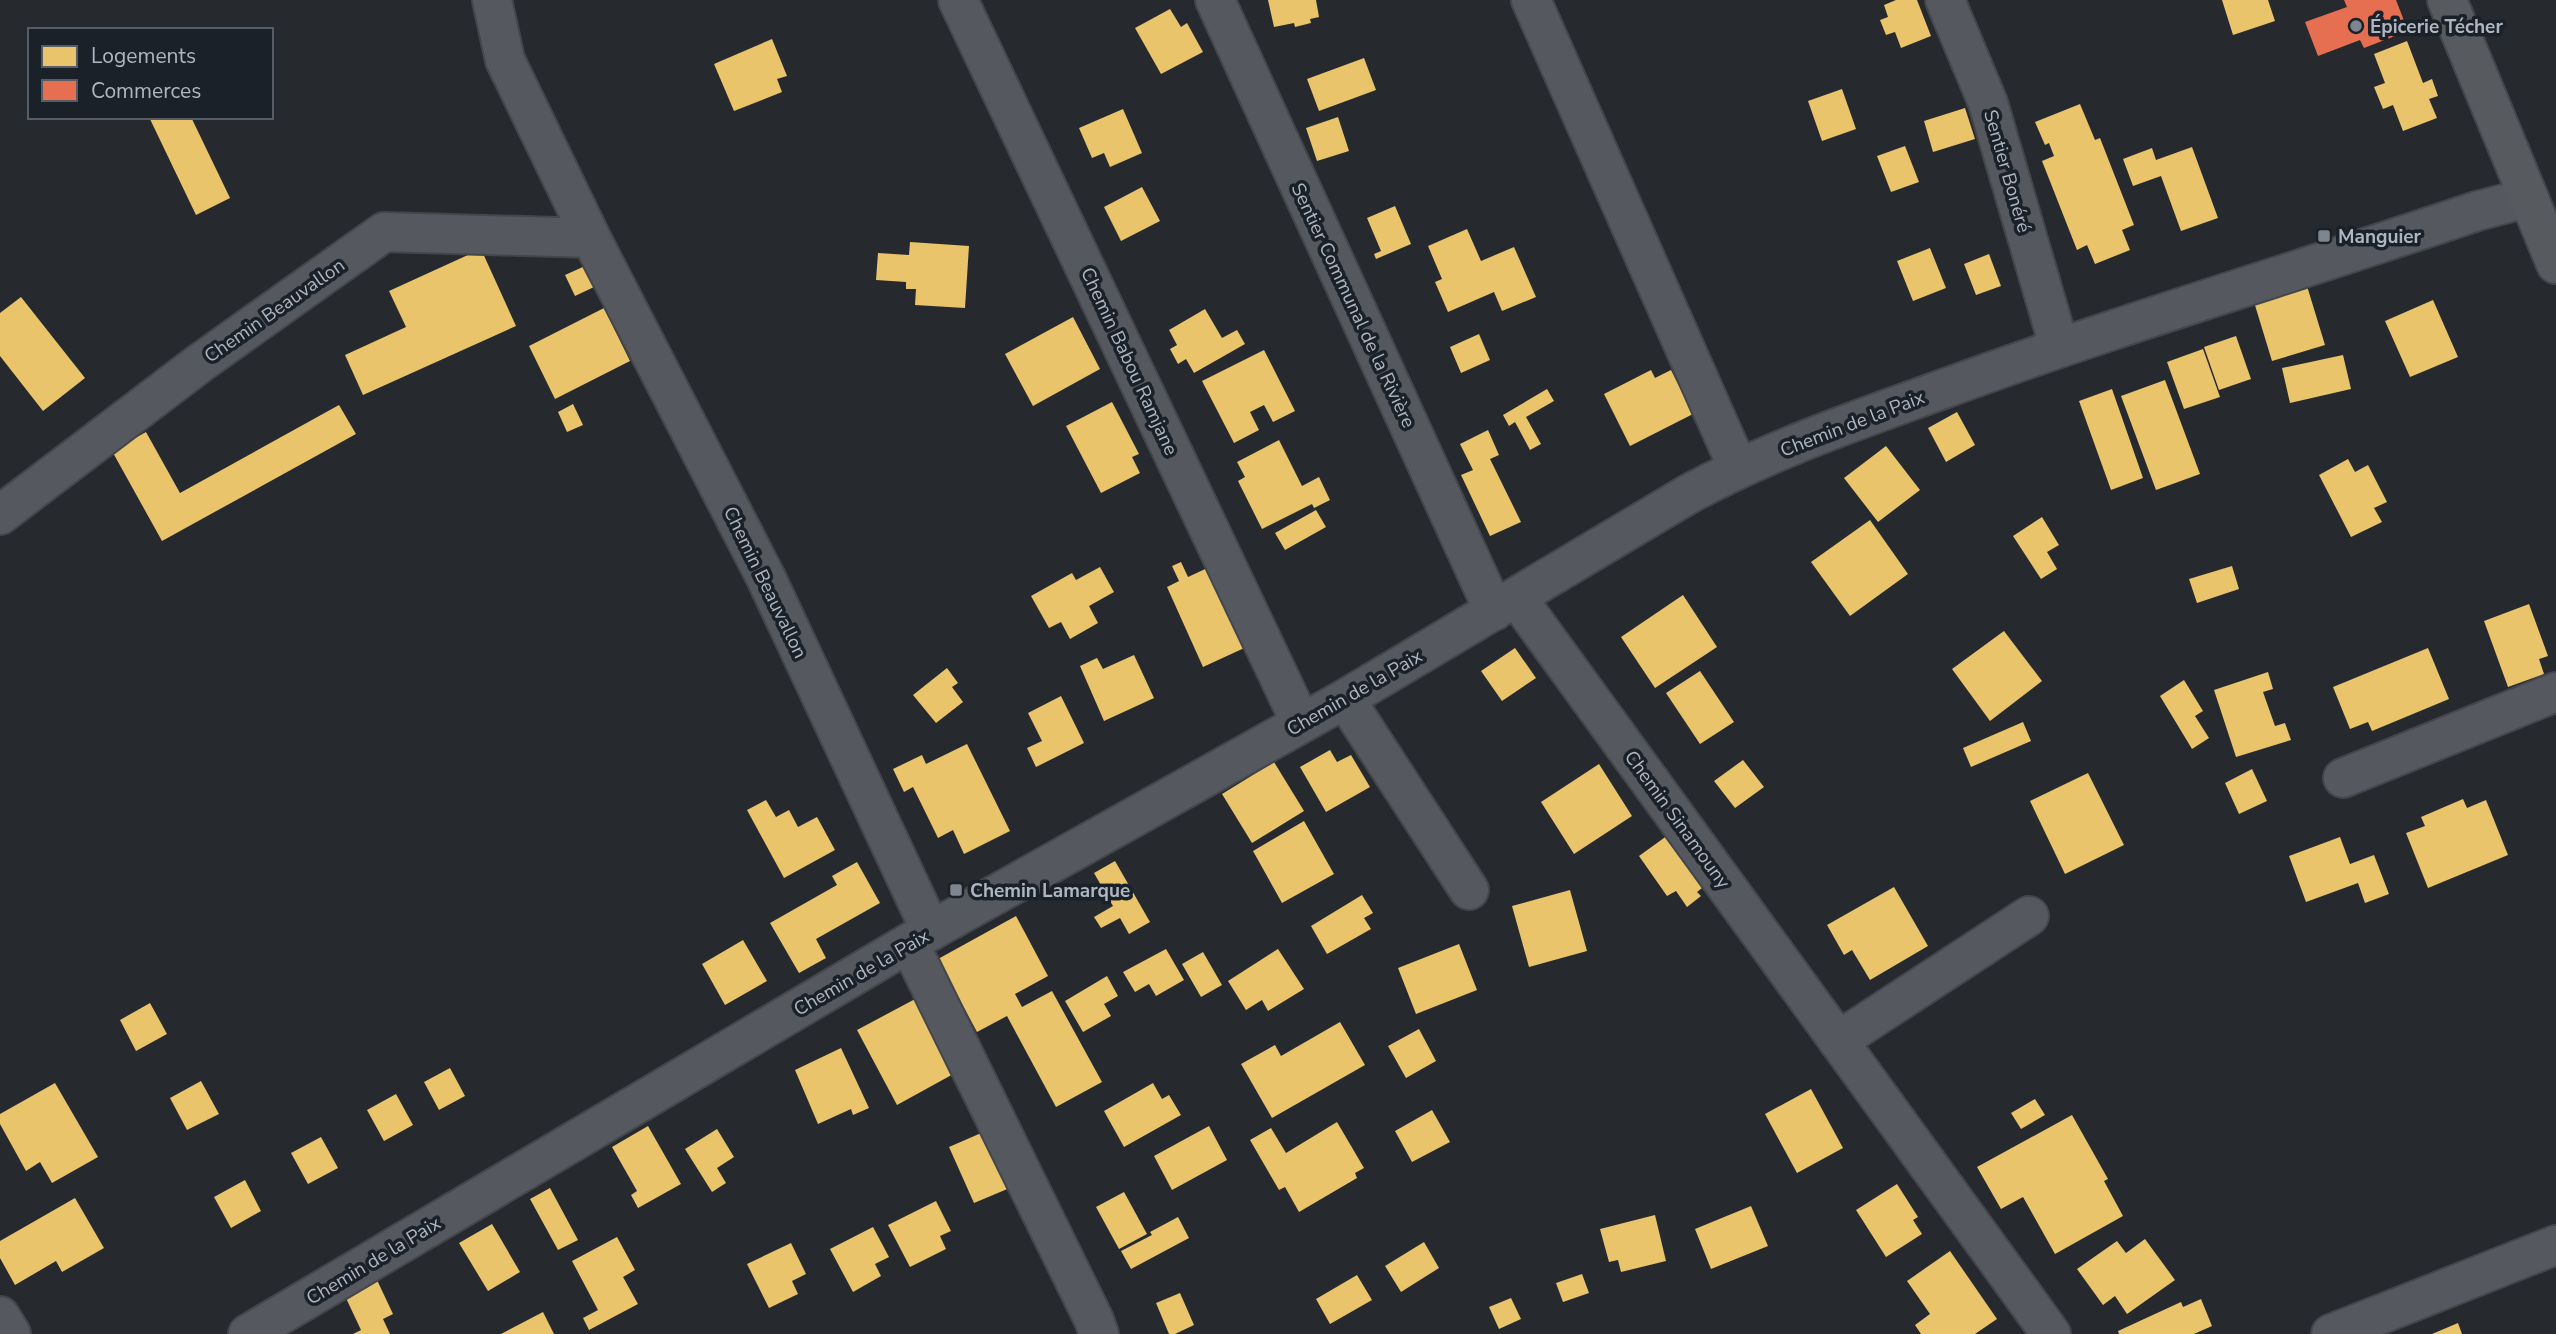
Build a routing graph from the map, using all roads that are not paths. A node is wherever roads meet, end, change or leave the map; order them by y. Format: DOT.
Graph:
graph roads {
  1 [pos="492,0"];
  2 [pos="958,0"];
  3 [pos="1215,0"];
  4 [pos="1531,0"];
  5 [pos="1945,0"];
  6 [pos="2447,0"];
  7 [pos="2527,198"];
  8 [pos="591,238"];
  9 [pos="2556,264"];
  10 [pos="2059,346"];
  11 [pos="1738,468"];
  12 [pos="0,516"];
  13 [pos="1506,604"];
  14 [pos="2556,692"];
  15 [pos="1345,699"];
  16 [pos="1301,723"];
  17 [pos="2343,778"];
  18 [pos="1469,890"];
  19 [pos="2029,916"];
  20 [pos="920,937"];
  21 [pos="1838,1041"];
  22 [pos="2556,1245"];
  23 [pos="0,1316"];
  24 [pos="267,1329"];
  25 [pos="11,1334"];
  26 [pos="1099,1334"];
  27 [pos="2050,1334"];
  28 [pos="2331,1334"];
  1 -- 8 [label="street, Chemin Beauvallon"];
  2 -- 16 [label="street, Chemin Babou Ramjane"];
  3 -- 13 [label="street, Sentier Communal de la Rivière"];
  4 -- 11 [label="street"];
  5 -- 10 [label="street, Sentier Bonéré"];
  6 -- 7 [label="main road"];
  7 -- 9 [label="main road"];
  7 -- 10 [label="street, Chemin de la Paix"];
  8 -- 12 [label="street, Chemin Beauvallon"];
  8 -- 20 [label="street, Chemin Beauvallon"];
  10 -- 11 [label="street, Chemin de la Paix"];
  11 -- 13 [label="street, Chemin de la Paix"];
  13 -- 15 [label="street, Chemin de la Paix"];
  13 -- 21 [label="street, Chemin Sinamouny"];
  14 -- 17 [label="street"];
  15 -- 16 [label="street, Chemin de la Paix"];
  15 -- 18 [label="street"];
  16 -- 20 [label="street, Chemin de la Paix"];
  19 -- 21 [label="street"];
  20 -- 24 [label="street, Chemin de la Paix"];
  20 -- 26 [label="street"];
  21 -- 27 [label="street, Chemin Sinamouny"];
  22 -- 28 [label="street"];
  23 -- 25 [label="street"];
}
